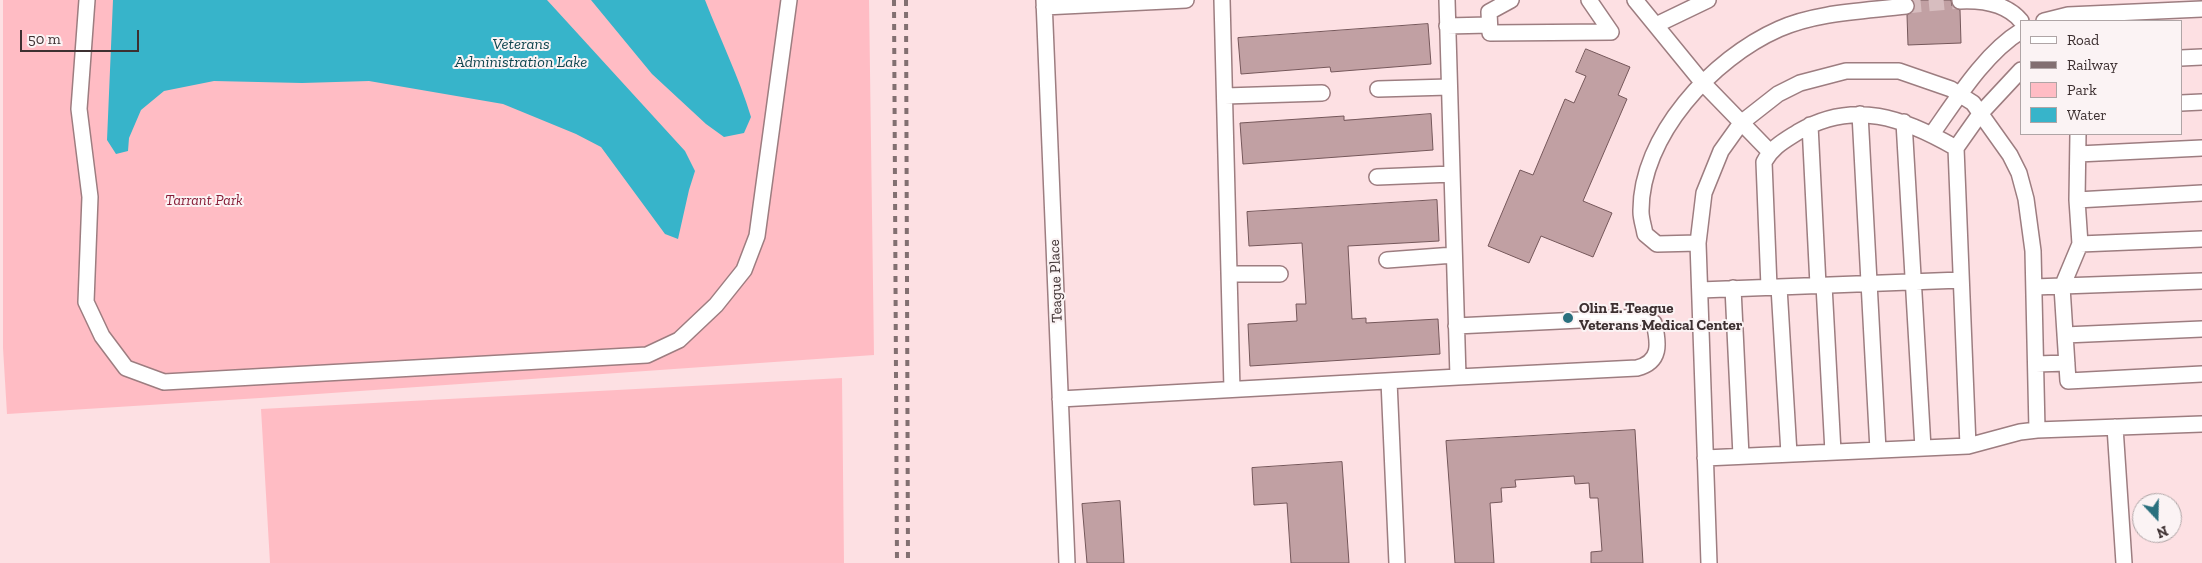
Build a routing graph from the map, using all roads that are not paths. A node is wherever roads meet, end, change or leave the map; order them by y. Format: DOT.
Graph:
graph roads {
  1 [pos="87,0"];
  2 [pos="789,0"];
  3 [pos="1186,0"];
  4 [pos="1222,0"];
  5 [pos="1446,0"];
  6 [pos="1512,0"];
  7 [pos="1589,0"];
  8 [pos="1635,0"];
  9 [pos="1708,0"];
  10 [pos="1960,1"];
  11 [pos="1044,3"];
  12 [pos="2160,5"];
  13 [pos="1906,6"];
  14 [pos="2202,9"];
  15 [pos="2103,11"];
  16 [pos="2020,20"];
  17 [pos="2048,20"];
  18 [pos="1489,24"];
  19 [pos="1447,26"];
  20 [pos="1656,26"];
  21 [pos="2020,33"];
  22 [pos="2202,57"];
  23 [pos="2182,58"];
  24 [pos="2020,71"];
  25 [pos="1702,82"];
  26 [pos="1449,87"];
  27 [pos="1378,89"];
  28 [pos="1322,93"];
  29 [pos="1960,95"];
  30 [pos="1224,96"];
  31 [pos="2202,102"];
  32 [pos="2182,103"];
  33 [pos="1860,114"];
  34 [pos="1980,114"];
  35 [pos="1904,122"];
  36 [pos="1741,123"];
  37 [pos="1810,125"];
  38 [pos="1932,134"];
  39 [pos="2078,135"];
  40 [pos="1956,148"];
  41 [pos="2202,148"];
  42 [pos="1770,152"];
  43 [pos="2078,154"];
  44 [pos="1452,174"];
  45 [pos="1377,177"];
  46 [pos="2202,193"];
  47 [pos="2077,200"];
  48 [pos="2202,239"];
  49 [pos="1698,243"];
  50 [pos="2080,244"];
  51 [pos="1454,255"];
  52 [pos="1387,260"];
  53 [pos="1229,274"];
  54 [pos="1280,274"];
  55 [pos="1961,280"];
  56 [pos="2202,281"];
  57 [pos="1914,282"];
  58 [pos="1869,283"];
  59 [pos="1821,285"];
  60 [pos="1774,287"];
  61 [pos="2034,287"];
  62 [pos="2062,287"];
  63 [pos="1733,288"];
  64 [pos="1700,290"];
  65 [pos="1456,326"];
  66 [pos="2202,329"];
  67 [pos="2065,334"];
  68 [pos="2067,363"];
  69 [pos="2036,364"];
  70 [pos="2202,374"];
  71 [pos="1458,377"];
  72 [pos="1389,381"];
  73 [pos="1232,389"];
  74 [pos="1060,399"];
  75 [pos="2202,424"];
  76 [pos="2115,428"];
  77 [pos="2037,430"];
  78 [pos="1968,446"];
  79 [pos="1923,448"];
  80 [pos="1878,450"];
  81 [pos="1833,452"];
  82 [pos="1789,454"];
  83 [pos="1741,456"];
  84 [pos="1705,458"];
  85 [pos="1067,563"];
  86 [pos="1397,563"];
  87 [pos="1709,563"];
  88 [pos="2124,563"];
  1 -- 2 [label="lane"];
  3 -- 11 [label="lane"];
  4 -- 30 [label="lane"];
  5 -- 19 [label="lane"];
  6 -- 18 [label="lane"];
  7 -- 18 [label="lane"];
  8 -- 20 [label="lane"];
  9 -- 20 [label="lane"];
  10 -- 16 [label="lane"];
  11 -- 74 [label="lane, Teague Place"];
  12 -- 14 [label="lane"];
  12 -- 15 [label="lane"];
  13 -- 25 [label="lane"];
  15 -- 17 [label="lane"];
  18 -- 19 [label="lane"];
  19 -- 26 [label="lane"];
  20 -- 25 [label="lane"];
  21 -- 29 [label="lane"];
  22 -- 23 [label="lane"];
  24 -- 34 [label="lane"];
  25 -- 36 [label="lane"];
  25 -- 49 [label="lane"];
  26 -- 27 [label="lane"];
  26 -- 44 [label="lane"];
  28 -- 30 [label="lane"];
  29 -- 34 [label="lane"];
  29 -- 36 [label="lane"];
  29 -- 38 [label="lane"];
  30 -- 53 [label="lane"];
  31 -- 32 [label="lane"];
  33 -- 35 [label="lane"];
  33 -- 37 [label="lane"];
  33 -- 58 [label="lane"];
  34 -- 40 [label="lane"];
  34 -- 61 [label="lane"];
  35 -- 38 [label="lane"];
  35 -- 57 [label="lane"];
  36 -- 42 [label="lane"];
  36 -- 49 [label="lane"];
  37 -- 42 [label="lane"];
  37 -- 59 [label="lane"];
  38 -- 40 [label="lane"];
  39 -- 43 [label="lane"];
  40 -- 55 [label="lane"];
  41 -- 43 [label="lane"];
  42 -- 60 [label="lane"];
  43 -- 47 [label="lane"];
  44 -- 45 [label="lane"];
  44 -- 51 [label="lane"];
  46 -- 47 [label="lane"];
  47 -- 50 [label="lane"];
  48 -- 50 [label="lane"];
  49 -- 64 [label="lane"];
  50 -- 62 [label="lane"];
  51 -- 52 [label="lane"];
  51 -- 65 [label="lane"];
  53 -- 54 [label="lane"];
  53 -- 73 [label="lane"];
  55 -- 57 [label="lane"];
  55 -- 78 [label="lane"];
  56 -- 62 [label="lane"];
  57 -- 58 [label="lane"];
  57 -- 79 [label="lane"];
  58 -- 59 [label="lane"];
  58 -- 80 [label="lane"];
  59 -- 60 [label="lane"];
  59 -- 81 [label="lane"];
  60 -- 63 [label="lane"];
  60 -- 82 [label="lane"];
  61 -- 62 [label="lane"];
  61 -- 69 [label="lane"];
  62 -- 67 [label="lane"];
  63 -- 64 [label="lane"];
  63 -- 83 [label="lane"];
  64 -- 84 [label="lane"];
  65 -- 71 [label="lane"];
  65 -- 71 [label="lane"];
  66 -- 67 [label="lane"];
  67 -- 68 [label="lane"];
  68 -- 69 [label="lane"];
  68 -- 70 [label="lane"];
  69 -- 77 [label="lane"];
  71 -- 72 [label="lane"];
  72 -- 73 [label="lane"];
  72 -- 86 [label="lane"];
  73 -- 74 [label="lane"];
  74 -- 85 [label="lane, Teague Place"];
  75 -- 76 [label="lane"];
  76 -- 77 [label="lane"];
  76 -- 88 [label="lane"];
  77 -- 78 [label="lane"];
  78 -- 79 [label="lane"];
  79 -- 80 [label="lane"];
  80 -- 81 [label="lane"];
  81 -- 82 [label="lane"];
  82 -- 83 [label="lane"];
  83 -- 84 [label="lane"];
  84 -- 87 [label="lane"];
}
